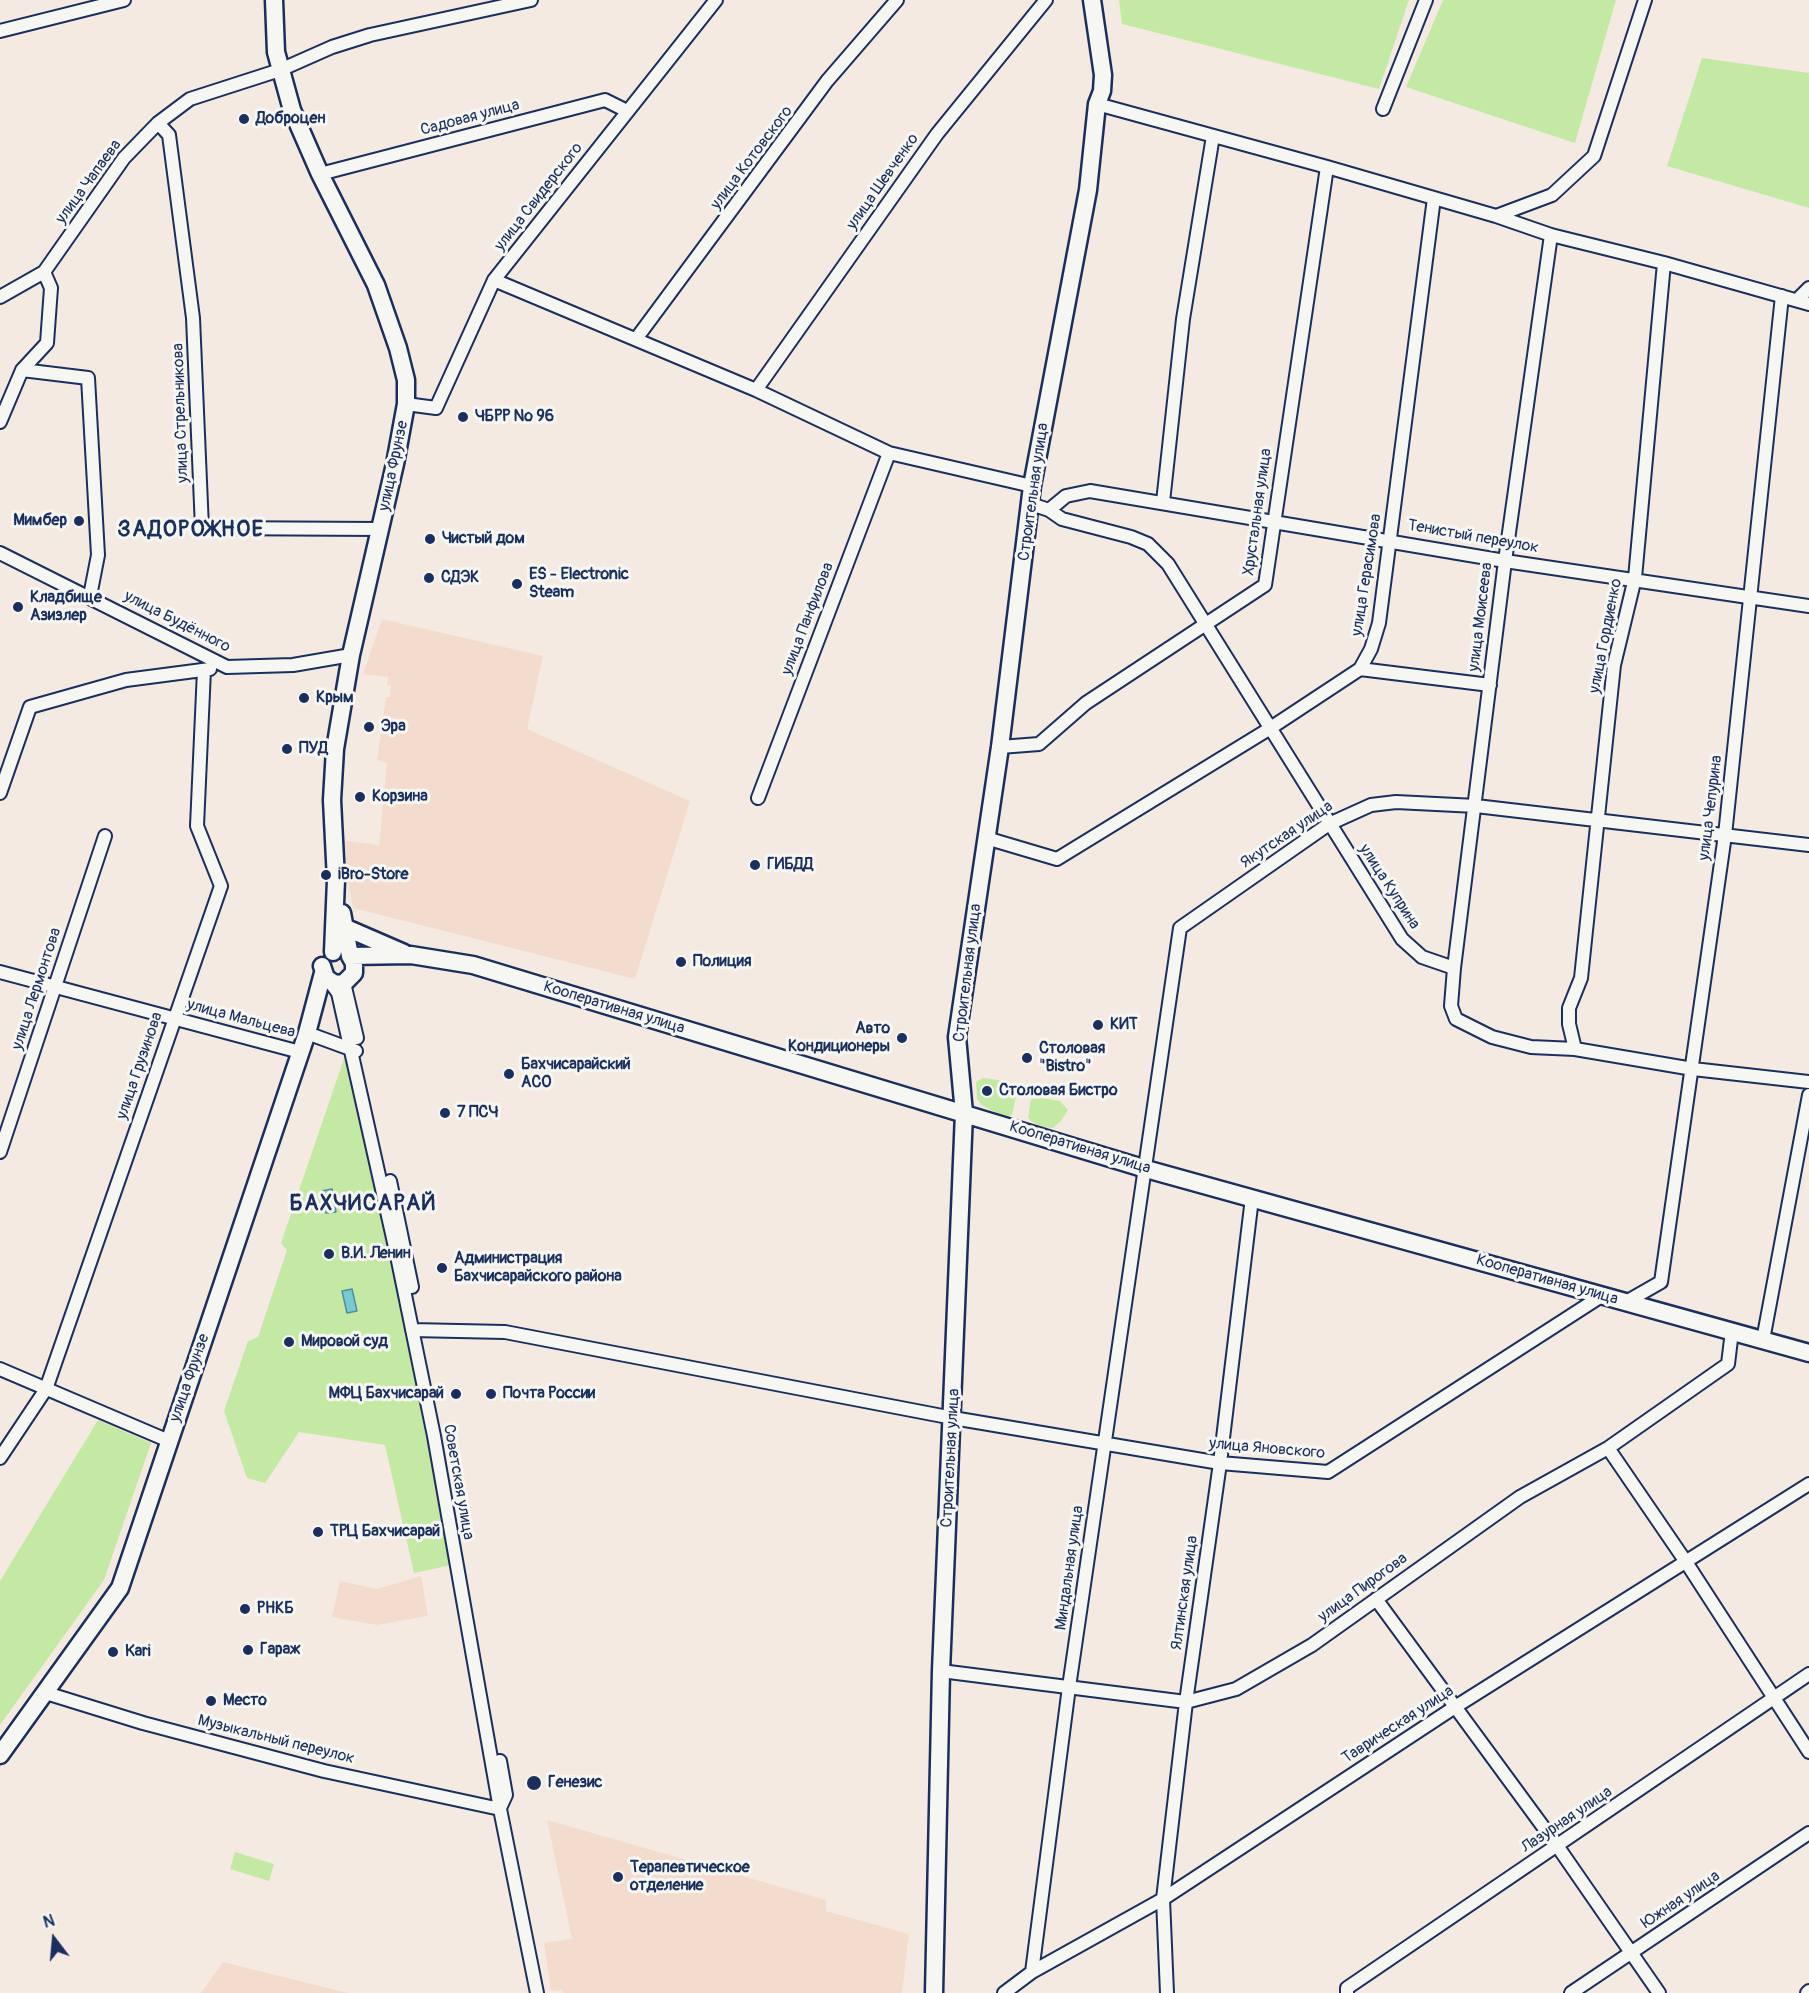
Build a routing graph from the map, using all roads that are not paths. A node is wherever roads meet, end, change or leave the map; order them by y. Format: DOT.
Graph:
graph roads {
  1 [pos="124,0"];
  2 [pos="274,0"];
  3 [pos="531,0"];
  4 [pos="716,0"];
  5 [pos="897,0"];
  6 [pos="1046,0"];
  7 [pos="1092,0"];
  8 [pos="1426,0"];
  9 [pos="1645,0"];
  10 [pos="0,31"];
  11 [pos="280,70"];
  12 [pos="1097,104"];
  13 [pos="1383,109"];
  14 [pos="627,111"];
  15 [pos="158,123"];
  16 [pos="1213,136"];
  17 [pos="1327,167"];
  18 [pos="320,174"];
  19 [pos="1434,198"];
  20 [pos="1496,216"];
  21 [pos="1551,235"];
  22 [pos="1664,263"];
  23 [pos="44,272"];
  24 [pos="494,280"];
  25 [pos="1809,288"];
  26 [pos="1782,296"];
  27 [pos="0,297"];
  28 [pos="1803,302"];
  29 [pos="636,339"];
  30 [pos="22,370"];
  31 [pos="756,390"];
  32 [pos="406,404"];
  33 [pos="0,422"];
  34 [pos="889,453"];
  35 [pos="1032,486"];
  36 [pos="1163,502"];
  37 [pos="1031,504"];
  38 [pos="1049,510"];
  39 [pos="1273,522"];
  40 [pos="380,529"];
  41 [pos="1390,540"];
  42 [pos="0,553"];
  43 [pos="1505,561"];
  44 [pos="1635,579"];
  45 [pos="90,596"];
  46 [pos="1750,599"];
  47 [pos="1809,606"];
  48 [pos="1208,624"];
  49 [pos="351,655"];
  50 [pos="227,667"];
  51 [pos="1360,669"];
  52 [pos="204,670"];
  53 [pos="1490,685"];
  54 [pos="1269,729"];
  55 [pos="1000,747"];
  56 [pos="0,793"];
  57 [pos="758,798"];
  58 [pos="1476,806"];
  59 [pos="1600,820"];
  60 [pos="1329,824"];
  61 [pos="1725,835"];
  62 [pos="105,836"];
  63 [pos="987,838"];
  64 [pos="1809,845"];
  65 [pos="336,880"];
  66 [pos="344,927"];
  67 [pos="333,952"];
  68 [pos="411,955"];
  69 [pos="350,956"];
  70 [pos="1454,968"];
  71 [pos="0,972"];
  72 [pos="337,979"];
  73 [pos="54,986"];
  74 [pos="173,1018"];
  75 [pos="307,1033"];
  76 [pos="1575,1049"];
  77 [pos="356,1050"];
  78 [pos="300,1052"];
  79 [pos="1693,1069"];
  80 [pos="1809,1082"];
  81 [pos="1809,1095"];
  82 [pos="964,1113"];
  83 [pos="0,1152"];
  84 [pos="1146,1169"];
  85 [pos="1252,1198"];
  86 [pos="1603,1295"];
  87 [pos="1626,1302"];
  88 [pos="416,1330"];
  89 [pos="1732,1331"];
  90 [pos="1762,1340"];
  91 [pos="1809,1353"];
  92 [pos="0,1369"];
  93 [pos="45,1389"];
  94 [pos="953,1418"];
  95 [pos="169,1441"];
  96 [pos="1105,1444"];
  97 [pos="1608,1448"];
  98 [pos="0,1458"];
  99 [pos="1220,1463"];
  100 [pos="1809,1484"];
  101 [pos="1686,1562"];
  102 [pos="1376,1599"];
  103 [pos="941,1671"];
  104 [pos="1809,1674"];
  105 [pos="1069,1687"];
  106 [pos="46,1693"];
  107 [pos="1774,1699"];
  108 [pos="1186,1702"];
  109 [pos="1455,1707"];
  110 [pos="1809,1752"];
  111 [pos="0,1755"];
  112 [pos="500,1809"];
  113 [pos="1809,1833"];
  114 [pos="1558,1847"];
  115 [pos="1163,1899"];
  116 [pos="1632,1953"];
  117 [pos="1032,1972"];
  118 [pos="537,1993"];
  119 [pos="934,1993"];
  120 [pos="1004,1993"];
  121 [pos="1167,1993"];
  122 [pos="1347,1993"];
  123 [pos="1571,1993"];
  124 [pos="1659,1993"];
  1 -- 10 [label="street"];
  2 -- 11 [label="main road, улица Фрунзе"];
  3 -- 11 [label="street, улица Чапаева"];
  4 -- 14 [label="street, улица Свидерского"];
  5 -- 29 [label="street, улица Котовского"];
  6 -- 31 [label="street, улица Шевченко"];
  7 -- 12 [label="main road, Строительная улица"];
  8 -- 13 [label="street"];
  9 -- 20 [label="street"];
  11 -- 15 [label="street, улица Чапаева"];
  11 -- 18 [label="main road, улица Фрунзе"];
  12 -- 16 [label="street"];
  12 -- 35 [label="main road, Строительная улица"];
  14 -- 18 [label="street, Садовая улица"];
  14 -- 24 [label="street, улица Свидерского"];
  15 -- 23 [label="street, улица Чапаева"];
  15 -- 40 [label="street, улица Стрельникова"];
  16 -- 17 [label="street"];
  16 -- 36 [label="street"];
  17 -- 19 [label="street"];
  17 -- 39 [label="street, Хрустальная улица"];
  18 -- 32 [label="main road, улица Фрунзе"];
  19 -- 20 [label="street"];
  19 -- 41 [label="street, улица Герасимова"];
  20 -- 21 [label="street"];
  21 -- 22 [label="street"];
  21 -- 43 [label="street, улица Моисеева"];
  22 -- 26 [label="street"];
  22 -- 44 [label="street, улица Гордиенко"];
  23 -- 27 [label="street, улица Чапаева"];
  23 -- 30 [label="street"];
  24 -- 29 [label="street"];
  24 -- 32 [label="street, улица Свидерского"];
  25 -- 28 [label="street"];
  26 -- 28 [label="street"];
  26 -- 46 [label="street, улица Чепурина"];
  29 -- 31 [label="street"];
  30 -- 33 [label="street"];
  30 -- 45 [label="street"];
  31 -- 34 [label="street"];
  32 -- 40 [label="main road, улица Фрунзе"];
  34 -- 35 [label="street"];
  34 -- 57 [label="street, улица Панфилова"];
  35 -- 37 [label="main road, Строительная улица"];
  36 -- 38 [label="street, Тенистый переулок"];
  36 -- 39 [label="street, Тенистый переулок"];
  37 -- 38 [label="street"];
  37 -- 55 [label="main road, Строительная улица"];
  38 -- 48 [label="street, улица Куприна"];
  39 -- 41 [label="street, Тенистый переулок"];
  39 -- 48 [label="street, Хрустальная улица"];
  40 -- 49 [label="main road, улица Фрунзе"];
  41 -- 43 [label="street, Тенистый переулок"];
  41 -- 51 [label="street, улица Герасимова"];
  42 -- 45 [label="street, улица Будённого"];
  43 -- 44 [label="street, Тенистый переулок"];
  43 -- 53 [label="street, улица Моисеева"];
  44 -- 46 [label="street, Тенистый переулок"];
  44 -- 59 [label="street, улица Гордиенко"];
  45 -- 50 [label="street, улица Будённого"];
  46 -- 47 [label="street, Тенистый переулок"];
  46 -- 61 [label="street, улица Чепурина"];
  48 -- 54 [label="street, улица Куприна"];
  48 -- 55 [label="street, Хрустальная улица"];
  49 -- 50 [label="street, улица Будённого"];
  49 -- 65 [label="main road, улица Фрунзе"];
  50 -- 52 [label="street"];
  51 -- 53 [label="street"];
  51 -- 54 [label="street"];
  52 -- 56 [label="street"];
  52 -- 74 [label="street, улица Грузинова"];
  53 -- 58 [label="street, улица Моисеева"];
  54 -- 60 [label="street, улица Куприна"];
  54 -- 63 [label="street"];
  55 -- 63 [label="main road, Строительная улица"];
  58 -- 59 [label="street, Якутская улица"];
  58 -- 60 [label="street, Якутская улица"];
  58 -- 70 [label="street, улица Моисеева"];
  59 -- 61 [label="street, Якутская улица"];
  59 -- 76 [label="street, улица Гордиенко"];
  60 -- 70 [label="street, улица Куприна"];
  60 -- 84 [label="street, Якутская улица"];
  61 -- 64 [label="street, Якутская улица"];
  61 -- 79 [label="street, улица Чепурина"];
  62 -- 73 [label="street, улица Лермонтова"];
  63 -- 82 [label="main road, Строительная улица"];
  65 -- 66 [label="main road"];
  65 -- 67 [label="main road, улица Фрунзе"];
  66 -- 68 [label="main road"];
  66 -- 69 [label="main road"];
  67 -- 69 [label="main road, Кооперативная улица"];
  67 -- 72 [label="main road, улица Фрунзе"];
  68 -- 69 [label="main road, Кооперативная улица"];
  68 -- 72 [label="main road"];
  68 -- 82 [label="main road, Кооперативная улица"];
  69 -- 72 [label="main road"];
  70 -- 76 [label="street"];
  71 -- 73 [label="street, улица Мальцева"];
  72 -- 75 [label="main road, улица Фрунзе"];
  72 -- 77 [label="street"];
  73 -- 74 [label="street, улица Мальцева"];
  73 -- 83 [label="street, улица Лермонтова"];
  74 -- 78 [label="street, улица Мальцева"];
  74 -- 93 [label="street, улица Грузинова"];
  75 -- 77 [label="street"];
  75 -- 78 [label="main road, улица Фрунзе"];
  76 -- 79 [label="street"];
  77 -- 88 [label="street"];
  78 -- 95 [label="main road, улица Фрунзе"];
  79 -- 80 [label="street"];
  79 -- 87 [label="street, улица Чепурина"];
  81 -- 90 [label="street"];
  82 -- 84 [label="main road, Кооперативная улица"];
  82 -- 94 [label="main road, Строительная улица"];
  84 -- 85 [label="main road, Кооперативная улица"];
  84 -- 96 [label="street, Миндальная улица"];
  85 -- 86 [label="main road, Кооперативная улица"];
  85 -- 99 [label="street, Ялтинская улица"];
  86 -- 87 [label="main road, Кооперативная улица"];
  86 -- 99 [label="street, улица Яновского"];
  87 -- 89 [label="main road, Кооперативная улица"];
  88 -- 94 [label="street, улица Яновского"];
  88 -- 112 [label="street, Советская улица"];
  89 -- 90 [label="main road, Кооперативная улица"];
  89 -- 97 [label="street, улица Пирогова"];
  90 -- 91 [label="main road, Кооперативная улица"];
  92 -- 93 [label="street"];
  93 -- 95 [label="street"];
  93 -- 98 [label="street, улица Грузинова"];
  94 -- 96 [label="street, улица Яновского"];
  94 -- 103 [label="main road, Строительная улица"];
  95 -- 106 [label="main road, улица Фрунзе"];
  96 -- 99 [label="street, улица Яновского"];
  96 -- 105 [label="street, Миндальная улица"];
  97 -- 101 [label="street"];
  97 -- 102 [label="street, улица Пирогова"];
  99 -- 108 [label="street, Ялтинская улица"];
  100 -- 101 [label="street, Таврическая улица"];
  101 -- 107 [label="street"];
  101 -- 109 [label="street, Таврическая улица"];
  102 -- 108 [label="street, улица Пирогова"];
  102 -- 109 [label="street"];
  103 -- 105 [label="street, улица Пирогова"];
  103 -- 119 [label="main road, Строительная улица"];
  104 -- 107 [label="street, Лазурная улица"];
  105 -- 108 [label="street, улица Пирогова"];
  105 -- 117 [label="street, Миндальная улица"];
  106 -- 111 [label="main road, улица Фрунзе"];
  106 -- 112 [label="street, Музыкальный переулок"];
  107 -- 110 [label="street"];
  107 -- 114 [label="street, Лазурная улица"];
  108 -- 115 [label="street, Ялтинская улица"];
  109 -- 114 [label="street"];
  109 -- 115 [label="street, Таврическая улица"];
  112 -- 118 [label="street, Советская улица"];
  113 -- 116 [label="street, Южная улица"];
  114 -- 116 [label="street"];
  114 -- 122 [label="street, Лазурная улица"];
  115 -- 117 [label="street, Таврическая улица"];
  115 -- 121 [label="street, Ялтинская улица"];
  116 -- 123 [label="street, Южная улица"];
  116 -- 124 [label="street"];
  117 -- 120 [label="street, Таврическая улица"];
}
